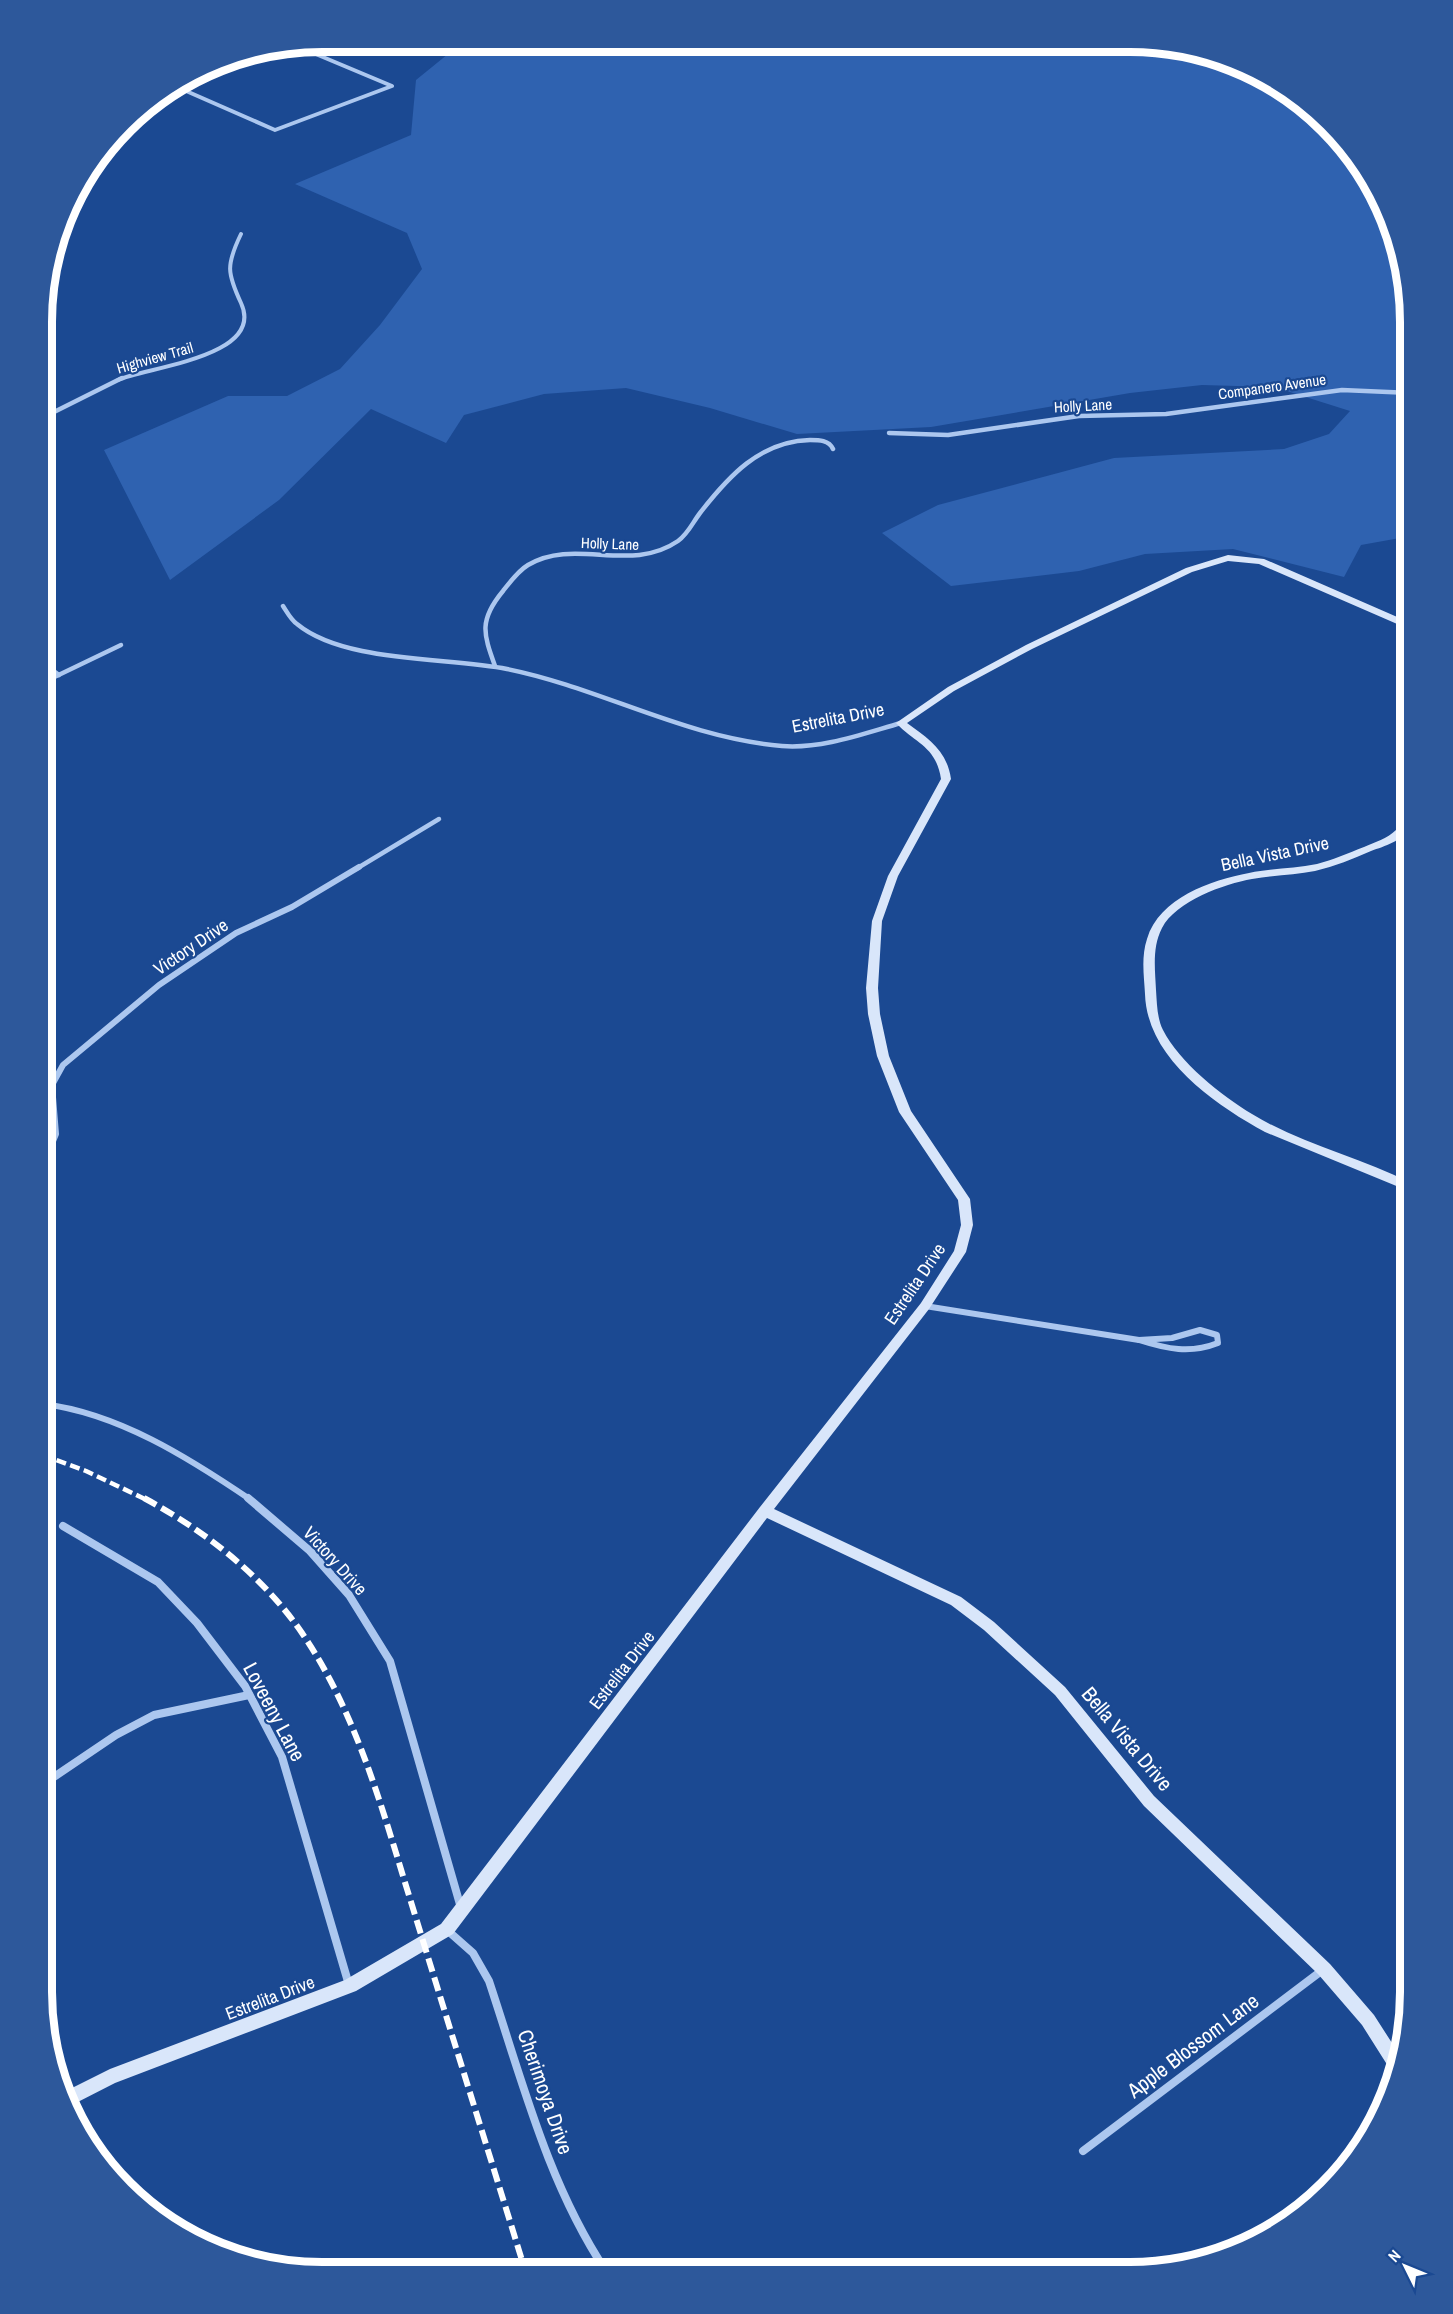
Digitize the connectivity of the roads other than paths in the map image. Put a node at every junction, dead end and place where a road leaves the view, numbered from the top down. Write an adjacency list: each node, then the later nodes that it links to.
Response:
1 (312, 53): 2 (street)
2 (185, 90)
3 (242, 234): 5 (street, Highview Trail)
4 (1400, 393): 6 (street, Companero Avenue)
5 (52, 413)
6 (1136, 415): 7 (street, Holly Lane)
7 (889, 433)
8 (833, 449): 12 (street, Holly Lane)
9 (283, 606): 12 (street, Estrelita Drive)
10 (1400, 622): 16 (street)
11 (121, 645): 14 (street)
12 (495, 666): 16 (street, Estrelita Drive)
13 (52, 670): 14 (street)
14 (59, 675): 15 (street)
15 (52, 678)
16 (901, 723): 23 (street, Estrelita Drive)
17 (439, 819): 20 (street, Victory Drive)
18 (1400, 831): 22 (street, Bella Vista Drive)
19 (52, 1084): 21 (street, Victory Drive)
20 (52, 1084)
21 (52, 1144)
22 (1400, 1183)
23 (925, 1306): 24 (street); 26 (street, Estrelita Drive)
24 (1139, 1340): 24 (street)
25 (52, 1405): 30 (street, Victory Drive)
26 (765, 1511): 30 (street, Estrelita Drive); 32 (street, Bella Vista Drive)
27 (63, 1526): 28 (street, Loveeny Lane)
28 (249, 1695): 29 (street); 33 (street, Loveeny Lane)
29 (52, 1778)
30 (461, 1908): 31 (street, Estrelita Drive)
31 (447, 1929): 33 (street, Estrelita Drive); 37 (street, Cherimoya Drive)
32 (1324, 1969): 34 (street, Bella Vista Drive); 36 (street, Apple Blossom Lane)
33 (350, 1986): 35 (street, Estrelita Drive)
34 (1392, 2057)
35 (74, 2096)
36 (1083, 2151)
37 (600, 2262)

